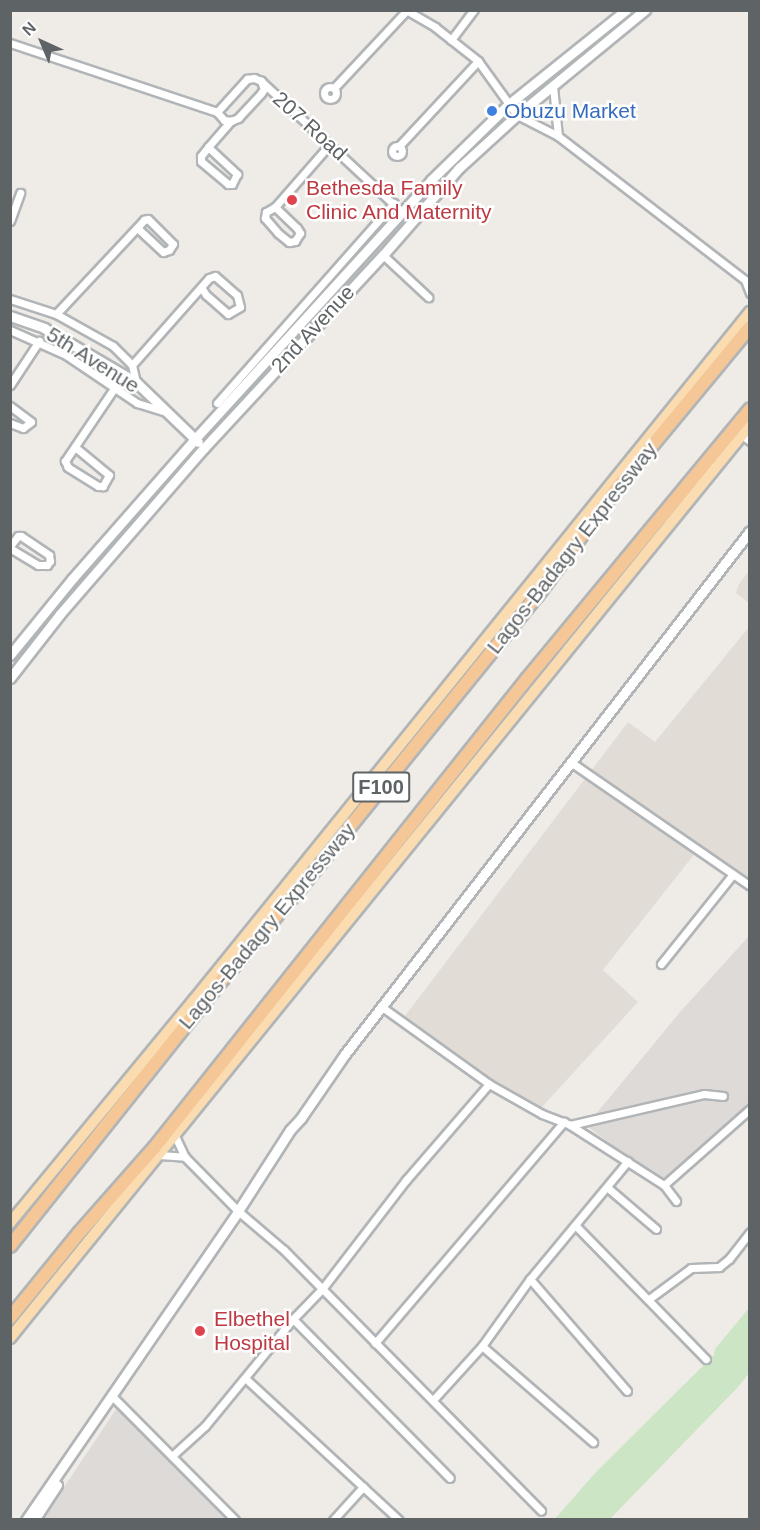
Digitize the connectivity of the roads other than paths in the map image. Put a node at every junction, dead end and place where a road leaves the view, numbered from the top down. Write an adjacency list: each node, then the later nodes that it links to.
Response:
1 (474, 10): 5 (street)
2 (626, 10): 11 (street, 2nd Avenue)
3 (645, 10): 9 (street, 2nd Avenue)
4 (406, 11): 5 (street); 10 (street)
5 (451, 40): 7 (street)
6 (11, 44): 12 (street)
7 (478, 61): 11 (street); 17 (street)
8 (261, 81): 12 (street, 207 Road); 14 (street); 16 (street, 207 Road)
9 (553, 86): 13 (street, 2nd Avenue); 15 (street)
10 (334, 88)
11 (509, 104): 13 (street); 22 (street, 2nd Avenue)
12 (217, 112): 14 (street)
13 (517, 115): 15 (street); 25 (street, 2nd Avenue)
14 (231, 122): 18 (street)
15 (558, 136): 26 (street)
16 (330, 144): 20 (street, 207 Road); 21 (street)
17 (399, 146)
18 (208, 147): 18 (street)
19 (20, 193): 23 (street)
20 (394, 203): 22 (street, 207 Road); 41 (street)
21 (275, 207): 21 (street)
22 (402, 212): 48 (street, 2nd Avenue)
23 (10, 221)
24 (137, 228): 24 (street); 32 (street)
25 (383, 255): 29 (street); 50 (street, 2nd Avenue)
26 (747, 281): 28 (street)
27 (201, 287): 27 (street); 37 (street)
28 (750, 293)
29 (428, 297)
30 (10, 299): 32 (street)
31 (750, 312): 72 (main road, Lagos-Badagry Expressway)
32 (56, 314): 37 (street)
33 (10, 316): 38 (street, 5th Avenue)
34 (750, 327): 76 (highway, Lagos-Badagry Expressway / F100)
35 (10, 330): 36 (street)
36 (39, 341): 39 (street); 40 (street)
37 (132, 366): 38 (street)
38 (136, 382): 44 (street, 5th Avenue)
39 (10, 385)
40 (115, 387): 44 (street); 49 (street)
41 (217, 403)
42 (10, 406): 45 (street)
43 (750, 409): 80 (highway, F100)
44 (167, 412): 48 (street, 5th Avenue)
45 (10, 423)
46 (750, 425): 47 (main road)
47 (746, 438): 64 (main road)
48 (194, 440): 50 (street, 5th Avenue); 53 (street, 2nd Avenue)
49 (75, 447): 49 (street)
50 (204, 448): 54 (street, 2nd Avenue)
51 (750, 531): 55 (street)
52 (10, 547): 52 (street)
53 (10, 654)
54 (10, 678)
55 (572, 763): 56 (street); 59 (street)
56 (733, 874): 57 (street); 58 (street)
57 (750, 885)
58 (661, 964)
59 (382, 1007): 60 (street); 71 (street)
60 (489, 1084): 63 (street); 78 (street)
61 (723, 1096): 63 (street)
62 (750, 1109): 68 (street)
63 (567, 1124): 67 (street); 83 (street)
64 (175, 1136): 65 (main road); 66 (street)
65 (159, 1155): 66 (street); 82 (main road)
66 (185, 1157): 71 (street)
67 (628, 1161): 68 (street); 69 (street)
68 (664, 1185): 70 (street)
69 (608, 1188): 73 (street); 74 (street)
70 (676, 1201)
71 (240, 1212): 78 (street); 88 (street)
72 (10, 1223)
73 (576, 1226): 77 (street); 79 (street)
74 (656, 1229)
75 (750, 1232): 79 (street)
76 (10, 1246)
77 (530, 1279): 84 (street); 87 (street)
78 (322, 1289): 81 (street); 83 (street)
79 (649, 1299): 85 (street)
80 (10, 1318)
81 (293, 1319): 86 (street); 92 (street)
82 (10, 1338)
83 (375, 1343): 89 (street)
84 (482, 1346): 89 (street); 90 (street)
85 (705, 1359)
86 (245, 1378): 91 (street); 93 (street)
87 (627, 1391)
88 (113, 1397): 91 (street); 95 (street); 96 (street)
89 (433, 1400): 94 (street)
90 (593, 1442)
91 (173, 1455): 97 (street)
92 (450, 1478)
93 (363, 1487): 98 (street); 99 (street)
94 (541, 1511)
95 (26, 1520)
96 (34, 1520)
97 (235, 1520)
98 (333, 1520)
99 (399, 1520)

